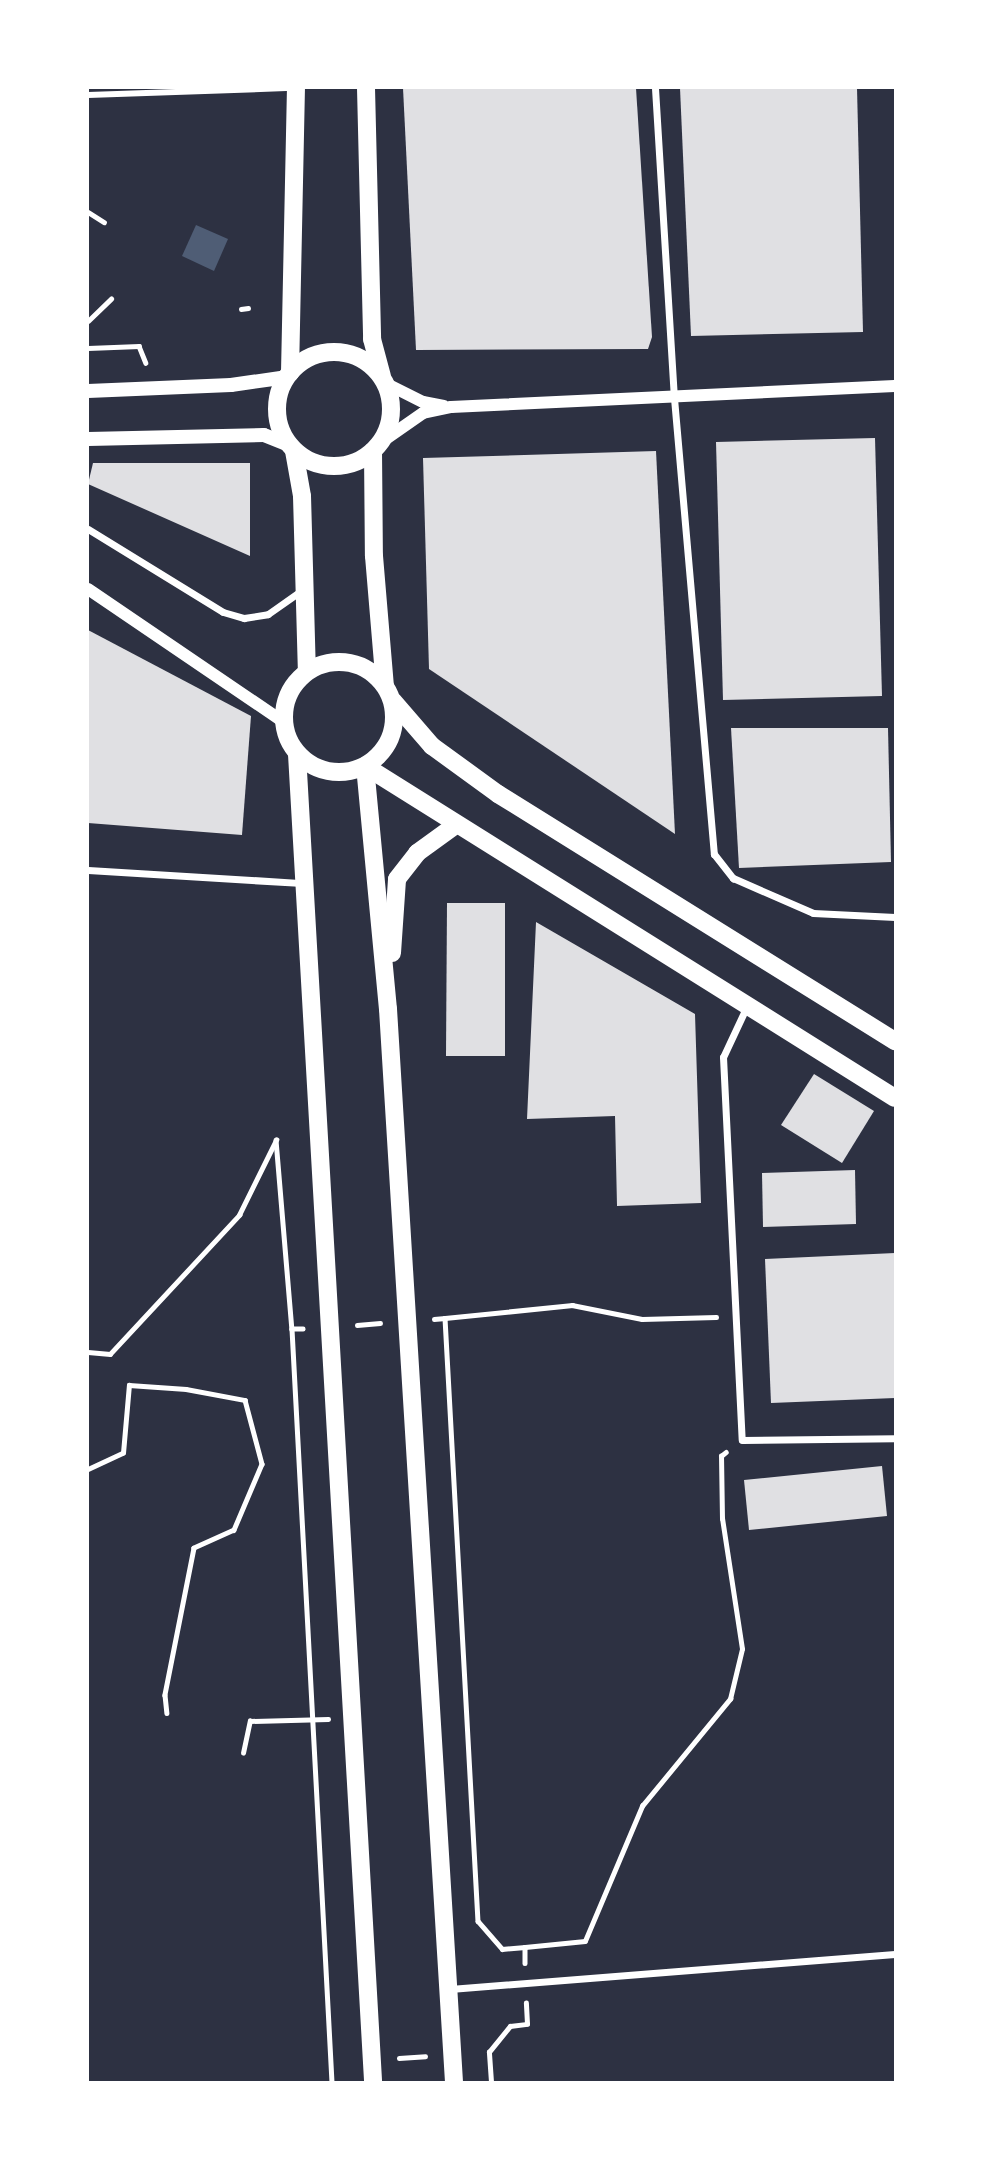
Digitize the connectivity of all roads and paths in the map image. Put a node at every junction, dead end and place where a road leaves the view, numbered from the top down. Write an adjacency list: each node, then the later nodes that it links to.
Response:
1 (295, 88): 4 (street); 12 (main road)
2 (366, 88): 13 (main road)
3 (655, 88): 17 (street)
4 (88, 95)
5 (88, 212): 6 (path)
6 (104, 222)
7 (111, 299): 10 (path)
8 (248, 308): 9 (path)
9 (241, 309)
10 (88, 321)
11 (88, 348): 15 (path)
12 (288, 375): 13 (main road); 15 (main road); 21 (main road)
13 (384, 381): 18 (street); 20 (main road)
14 (895, 386): 17 (street)
15 (146, 388): 16 (main road)
16 (88, 391)
17 (674, 398): 18 (street); 33 (street)
18 (451, 407): 20 (street)
19 (88, 439): 21 (main road)
20 (377, 447): 21 (main road); 26 (main road)
21 (292, 448): 23 (main road)
22 (88, 529): 23 (street)
23 (306, 587): 25 (main road)
24 (88, 589): 27 (street)
25 (307, 671): 26 (main road); 27 (main road)
26 (389, 694): 29 (main road); 36 (main road)
27 (284, 722): 28 (main road)
28 (297, 754): 29 (main road); 32 (main road)
29 (365, 766): 30 (main road); 35 (main road)
30 (457, 824): 34 (main road); 35 (main road)
31 (88, 870): 32 (street)
32 (305, 883): 46 (main road)
33 (895, 917)
34 (747, 1007): 37 (main road); 38 (street)
35 (388, 1009): 51 (main road)
36 (894, 1038)
37 (895, 1098)
38 (736, 1316): 39 (path); 43 (street)
39 (445, 1318)
40 (292, 1329): 41 (path)
41 (88, 1352)
42 (895, 1438): 43 (street)
43 (742, 1440): 49 (path)
44 (88, 1469): 45 (path)
45 (167, 1713)
46 (352, 1718): 47 (path); 53 (main road)
47 (312, 1720): 48 (path); 54 (path)
48 (243, 1753)
49 (525, 1947)
50 (895, 1954): 51 (street)
51 (449, 1990): 52 (main road)
52 (452, 2054): 53 (path); 57 (main road); 58 (path)
53 (372, 2060): 54 (path); 56 (main road)
54 (331, 2062): 55 (path)
55 (332, 2082)
56 (373, 2082)
57 (454, 2082)
58 (491, 2082)

